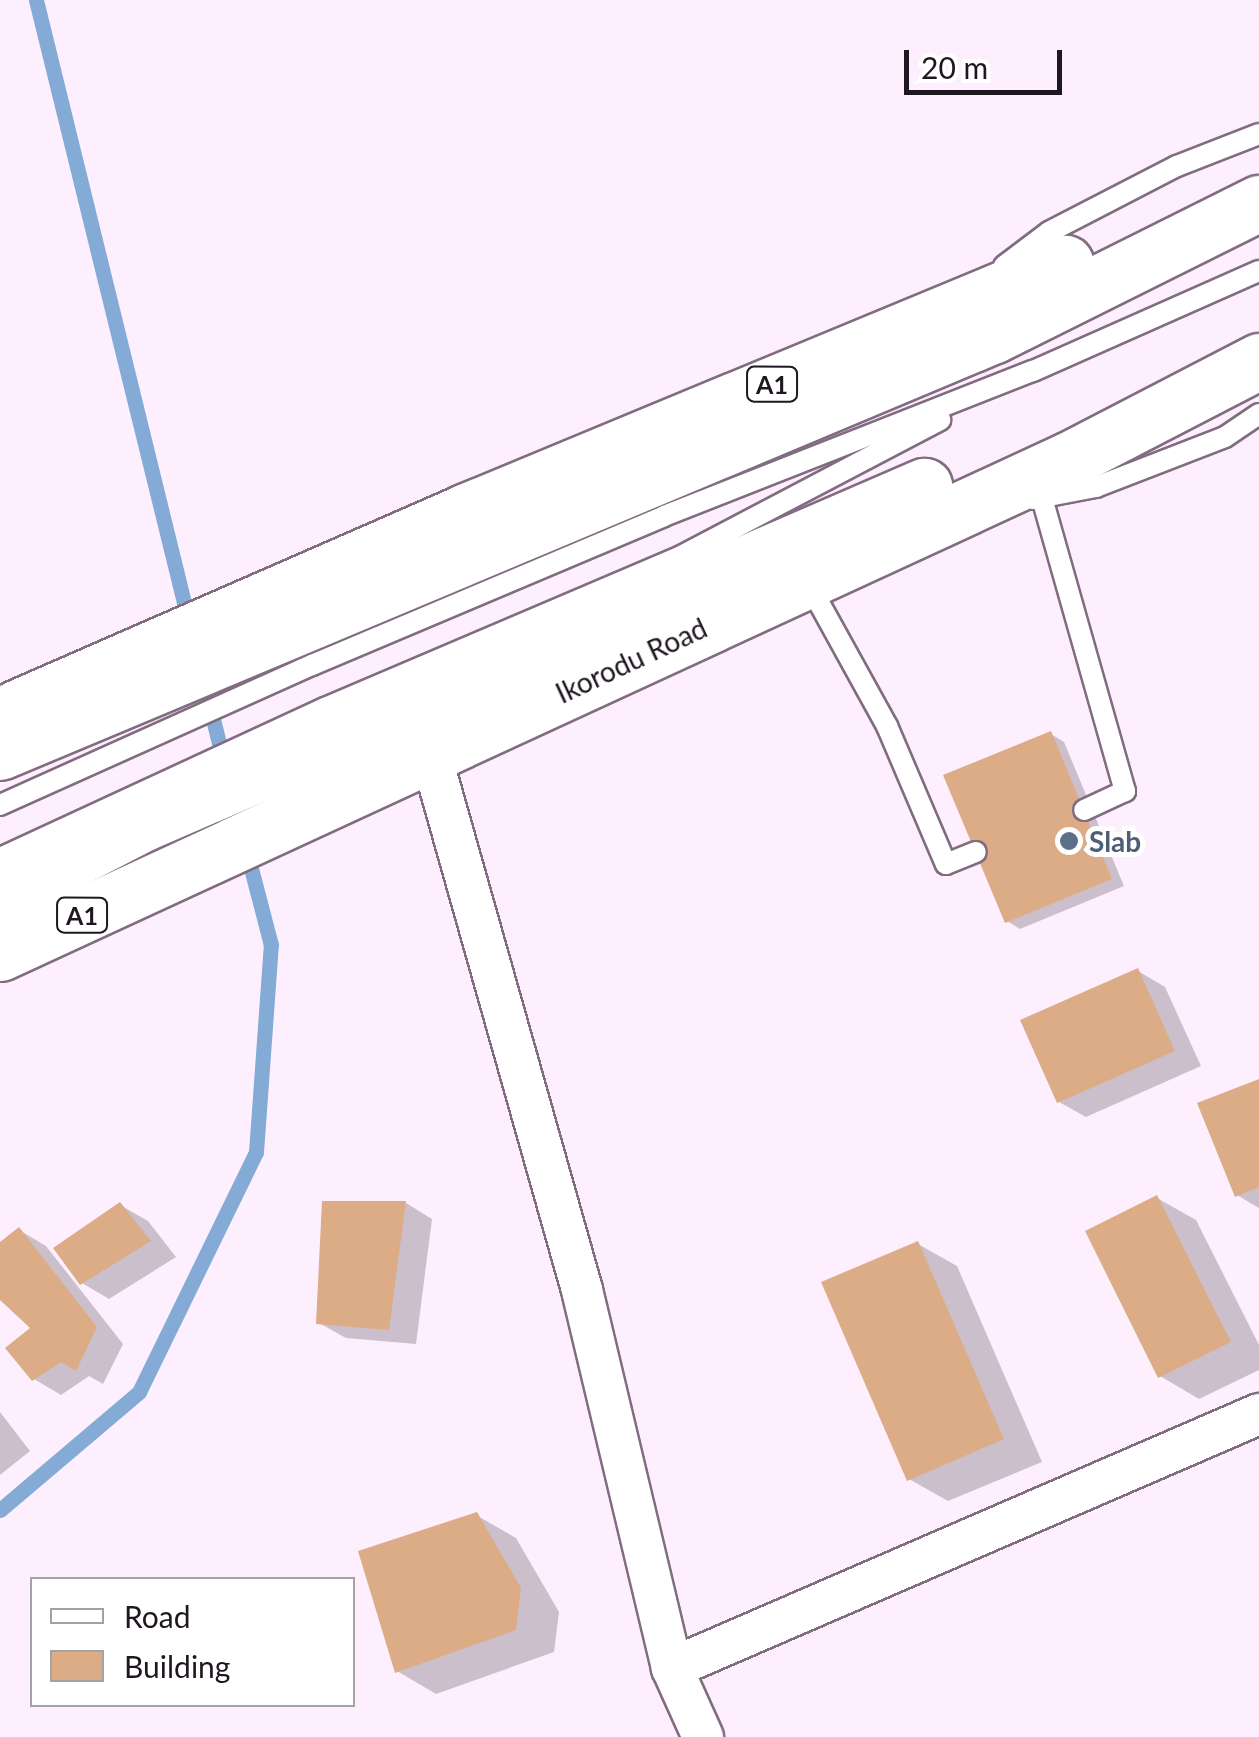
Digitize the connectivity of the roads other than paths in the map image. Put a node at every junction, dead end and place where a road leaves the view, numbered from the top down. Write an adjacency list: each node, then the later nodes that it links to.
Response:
1 (1259, 134): 5 (lane)
2 (1259, 187): 5 (highway, A1)
3 (1259, 203): 13 (highway, A1)
4 (1259, 271): 8 (lane)
5 (940, 314): 13 (highway, A1)
6 (1259, 343): 16 (highway, Ikorodu Road / A1)
7 (1259, 361): 11 (highway, Ikorodu Road / A1)
8 (1034, 371): 13 (lane); 16 (lane)
9 (1259, 414): 10 (lane)
10 (1042, 498): 11 (lane); 20 (lane)
11 (948, 515): 12 (highway, Ikorodu Road / A1)
12 (806, 580): 18 (highway, Ikorodu Road / A1); 22 (lane)
13 (300, 627): 15 (highway, A1)
14 (0, 715): 15 (highway, A1)
15 (103, 715): 17 (highway, A1); 19 (lane)
16 (336, 745): 18 (highway, Ikorodu Road / A1); 21 (highway, Ikorodu Road / A1); 25 (highway, Ikorodu Road / A1)
17 (0, 752)
18 (430, 752): 27 (street)
19 (0, 805)
20 (1084, 810)
21 (139, 811): 23 (lane); 24 (highway, Ikorodu Road / A1)
22 (976, 852)
23 (0, 858)
24 (0, 897)
25 (0, 953)
26 (1259, 1414): 27 (street)
27 (672, 1668): 28 (street)
28 (703, 1737)

